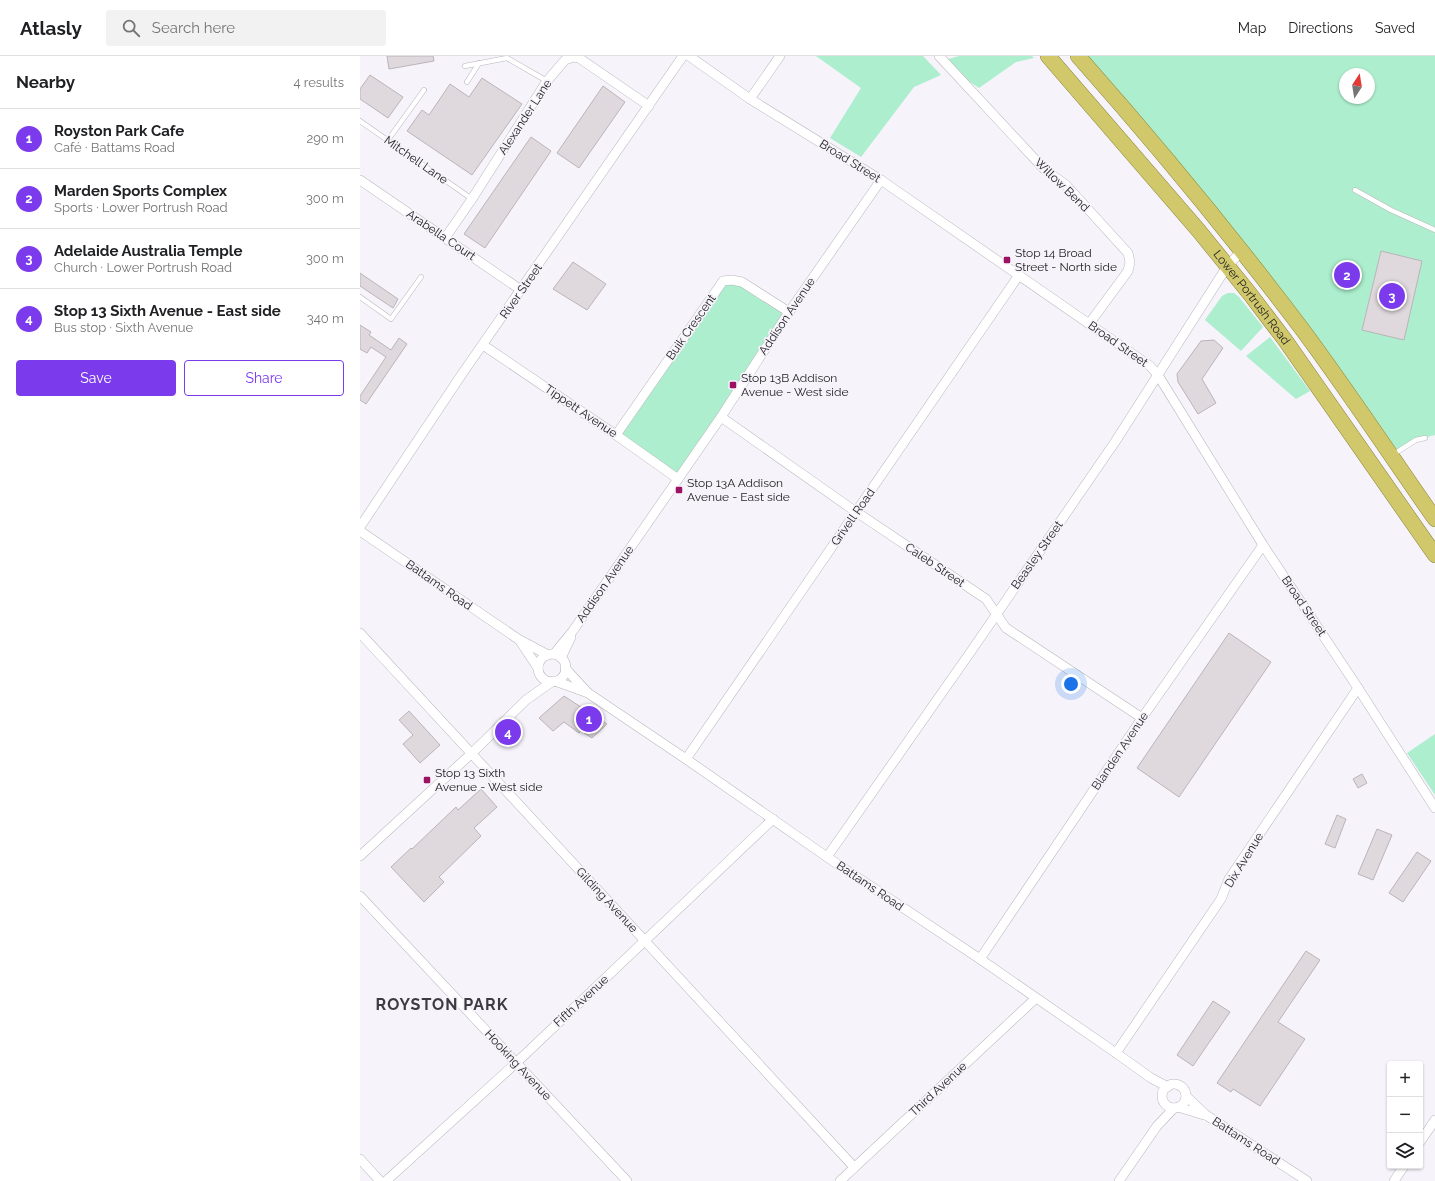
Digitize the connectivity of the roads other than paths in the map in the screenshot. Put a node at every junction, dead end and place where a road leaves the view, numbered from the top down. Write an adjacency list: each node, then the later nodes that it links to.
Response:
1 (683, 56): 13 (street, River Street)
2 (689, 56): 12 (street, Broad Street)
3 (780, 56): 12 (street)
4 (939, 56): 31 (street, Willow Bend)
5 (1048, 56): 23 (highway, Lower Portrush Road)
6 (1078, 56): 22 (highway, Lower Portrush Road)
7 (479, 63): 8 (lane); 9 (lane); 10 (lane)
8 (465, 66)
9 (547, 81): 13 (street, Alexander Lane); 19 (street, Alexander Lane)
10 (467, 82)
11 (424, 90): 15 (lane)
12 (750, 99): 17 (street, Broad Street)
13 (649, 106): 26 (street, River Street)
14 (360, 121): 15 (lane, Mitchell Lane)
15 (388, 140): 19 (lane, Mitchell Lane)
16 (360, 180): 21 (street, Arabella Court)
17 (881, 180): 24 (street, Broad Street); 30 (street, Addison Avenue)
18 (1355, 190): 20 (lane)
19 (472, 199): 21 (street, Alexander Lane)
20 (1435, 230)
21 (445, 238): 26 (street, Arabella Court)
22 (1242, 251): 23 (street, Beasley Street); 29 (highway, Lower Portrush Road)
23 (1228, 265): 27 (highway, Lower Portrush Road); 34 (street, Beasley Street)
24 (1019, 275): 31 (street, Broad Street); 40 (street, Grivell Road)
25 (421, 277): 28 (lane)
26 (521, 290): 33 (street, River Street)
27 (1250, 294): 29 (highway); 32 (highway, Lower Portrush Road)
28 (360, 297)
29 (1278, 298): 32 (highway); 38 (highway, Lower Portrush Road)
30 (789, 312): 35 (street, Addison Avenue); 36 (street, Buik Crescent)
31 (1089, 324): 34 (street, Broad Street)
32 (1277, 329): 41 (highway, Lower Portrush Road)
33 (483, 344): 36 (street, Tippett Avenue); 44 (street, River Street)
34 (1158, 375): 46 (street, Broad Street); 48 (street, Beasley Street)
35 (721, 417): 39 (street, Addison Avenue); 40 (street, Caleb Street)
36 (616, 435): 39 (street, Tippett Avenue)
37 (1425, 438): 38 (lane)
38 (1391, 456): 42 (highway, Lower Portrush Road)
39 (678, 479): 51 (street, Addison Avenue)
40 (857, 512): 48 (street, Caleb Street); 60 (street, Grivell Road)
41 (1406, 512): 43 (highway); 47 (highway, Lower Portrush Road)
42 (1435, 519)
43 (1435, 524)
44 (360, 527)
45 (360, 530): 50 (street, Battams Road)
46 (1263, 545): 55 (street, Broad Street); 58 (street, Blanden Avenue)
47 (1435, 555)
48 (996, 614): 58 (street, Caleb Street); 64 (street, Beasley Street)
49 (360, 632): 59 (street, Gilding Avenue)
50 (518, 639): 51 (street, Battams Road); 53 (street, Battams Road)
51 (554, 656): 52 (street); 53 (street)
52 (565, 668): 54 (street); 56 (street, Battams Road)
53 (539, 671): 54 (street); 57 (street)
54 (554, 681): 56 (street, Battams Road); 57 (street)
55 (1358, 688): 61 (street, Broad Street); 69 (street, Dix Avenue)
56 (588, 693): 60 (street, Battams Road)
57 (526, 700): 59 (street)
58 (1142, 718): 67 (street, Blanden Avenue)
59 (472, 753): 63 (street); 66 (street, Gilding Avenue)
60 (686, 759): 62 (street, Battams Road)
61 (1435, 808)
62 (773, 819): 64 (street, Battams Road); 66 (street, Fifth Avenue)
63 (360, 856)
64 (827, 857): 67 (street, Battams Road)
65 (360, 896): 70 (street, Hooking Avenue)
66 (644, 941): 70 (street, Fifth Avenue); 79 (street, Gilding Avenue)
67 (980, 959): 68 (street, Battams Road)
68 (1036, 998): 69 (street, Battams Road); 79 (street, Third Avenue)
69 (1116, 1053): 71 (street, Battams Road)
70 (516, 1063): 82 (street, Fifth Avenue); 83 (street, Hooking Avenue)
71 (1165, 1094): 72 (street); 73 (street); 76 (street)
72 (1186, 1096): 73 (street); 74 (street, Battams Road)
73 (1176, 1108): 74 (street, Battams Road); 76 (street)
74 (1206, 1115): 86 (street, Battams Road)
75 (1435, 1120): 77 (street)
76 (1156, 1126): 85 (street)
77 (1423, 1138)
78 (360, 1159): 81 (street)
79 (854, 1167): 84 (street, Third Avenue)
80 (1402, 1169): 87 (street)
81 (380, 1181)
82 (386, 1181)
83 (627, 1181)
84 (840, 1181)
85 (1119, 1181)
86 (1307, 1181)
87 (1394, 1181)

